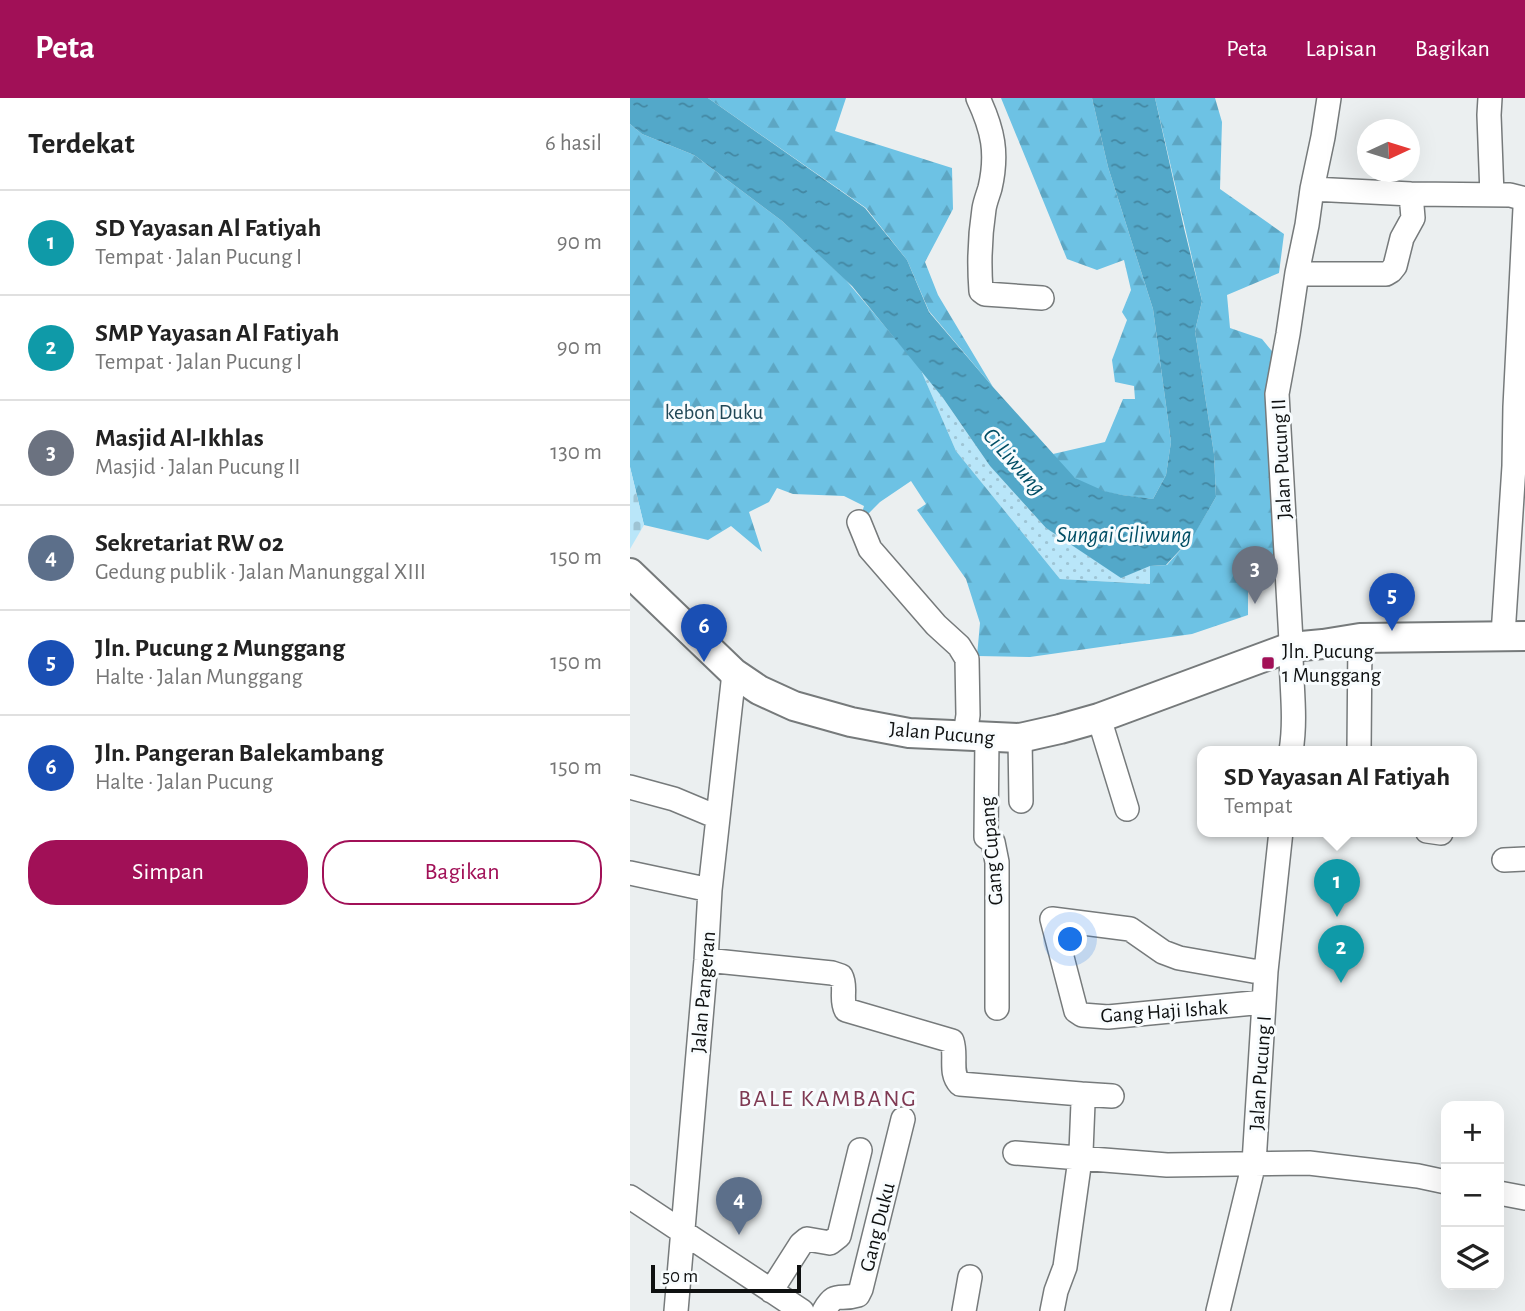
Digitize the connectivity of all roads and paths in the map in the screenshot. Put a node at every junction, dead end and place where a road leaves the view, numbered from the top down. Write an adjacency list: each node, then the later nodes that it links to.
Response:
1 (978, 98): 10 (street)
2 (1329, 98): 4 (street, Jalan Pucung II)
3 (1490, 98): 6 (street)
4 (1312, 189): 5 (street); 17 (street, Jalan Pucung II)
5 (1411, 194): 6 (street); 9 (street)
6 (1492, 195): 7 (street)
7 (1525, 199)
8 (1525, 208): 11 (street)
9 (1310, 274)
10 (1042, 298)
11 (1521, 369): 12 (street)
12 (1520, 466): 15 (street)
13 (859, 522): 20 (street, Gang Cupang)
14 (630, 573): 18 (street, Jalan Pucung)
15 (1514, 636): 16 (street, Jalan Pucung)
16 (1360, 638): 17 (street, Jalan Pucung); 23 (street)
17 (1291, 647): 19 (street, Jalan Pucung); 22 (street)
18 (734, 673): 20 (street, Jalan Pucung); 27 (street, Jalan Pangeran)
19 (1100, 718): 21 (street, Jalan Pucung); 26 (street)
20 (976, 736): 21 (street, Jalan Pucung); 34 (street, Gang Cupang)
21 (1020, 738): 25 (street)
22 (1292, 746)
23 (1359, 746)
24 (630, 787): 27 (street)
25 (1021, 801)
26 (1127, 809)
27 (717, 817): 30 (street, Jalan Pangeran)
28 (1280, 837): 32 (street, Jalan Pucung I)
29 (630, 873): 30 (street)
30 (710, 890): 31 (street, Jalan Pangeran)
31 (706, 960): 35 (street); 46 (street, Jalan Pangeran)
32 (1266, 971): 33 (street, Jalan Pucung I); 33 (street, Gang Haji Ishak)
33 (1264, 1002): 41 (street, Jalan Pucung I)
34 (998, 1008)
35 (1081, 1094): 36 (street); 40 (street)
36 (1112, 1096)
37 (903, 1119): 51 (street, Gang Duku)
38 (860, 1150): 48 (street)
39 (1015, 1153): 40 (street)
40 (1081, 1158): 41 (street); 53 (street)
41 (1254, 1163): 42 (street); 54 (street, Jalan Pucung I)
42 (1441, 1181)
43 (1504, 1194): 45 (street)
44 (630, 1196): 46 (street)
45 (1525, 1198)
46 (682, 1232): 48 (street); 49 (street, Jalan Pangeran)
47 (970, 1277): 52 (street)
48 (771, 1291): 50 (street)
49 (677, 1311)
50 (802, 1311)
51 (824, 1311)
52 (964, 1311)
53 (1052, 1311)
54 (1218, 1311)

